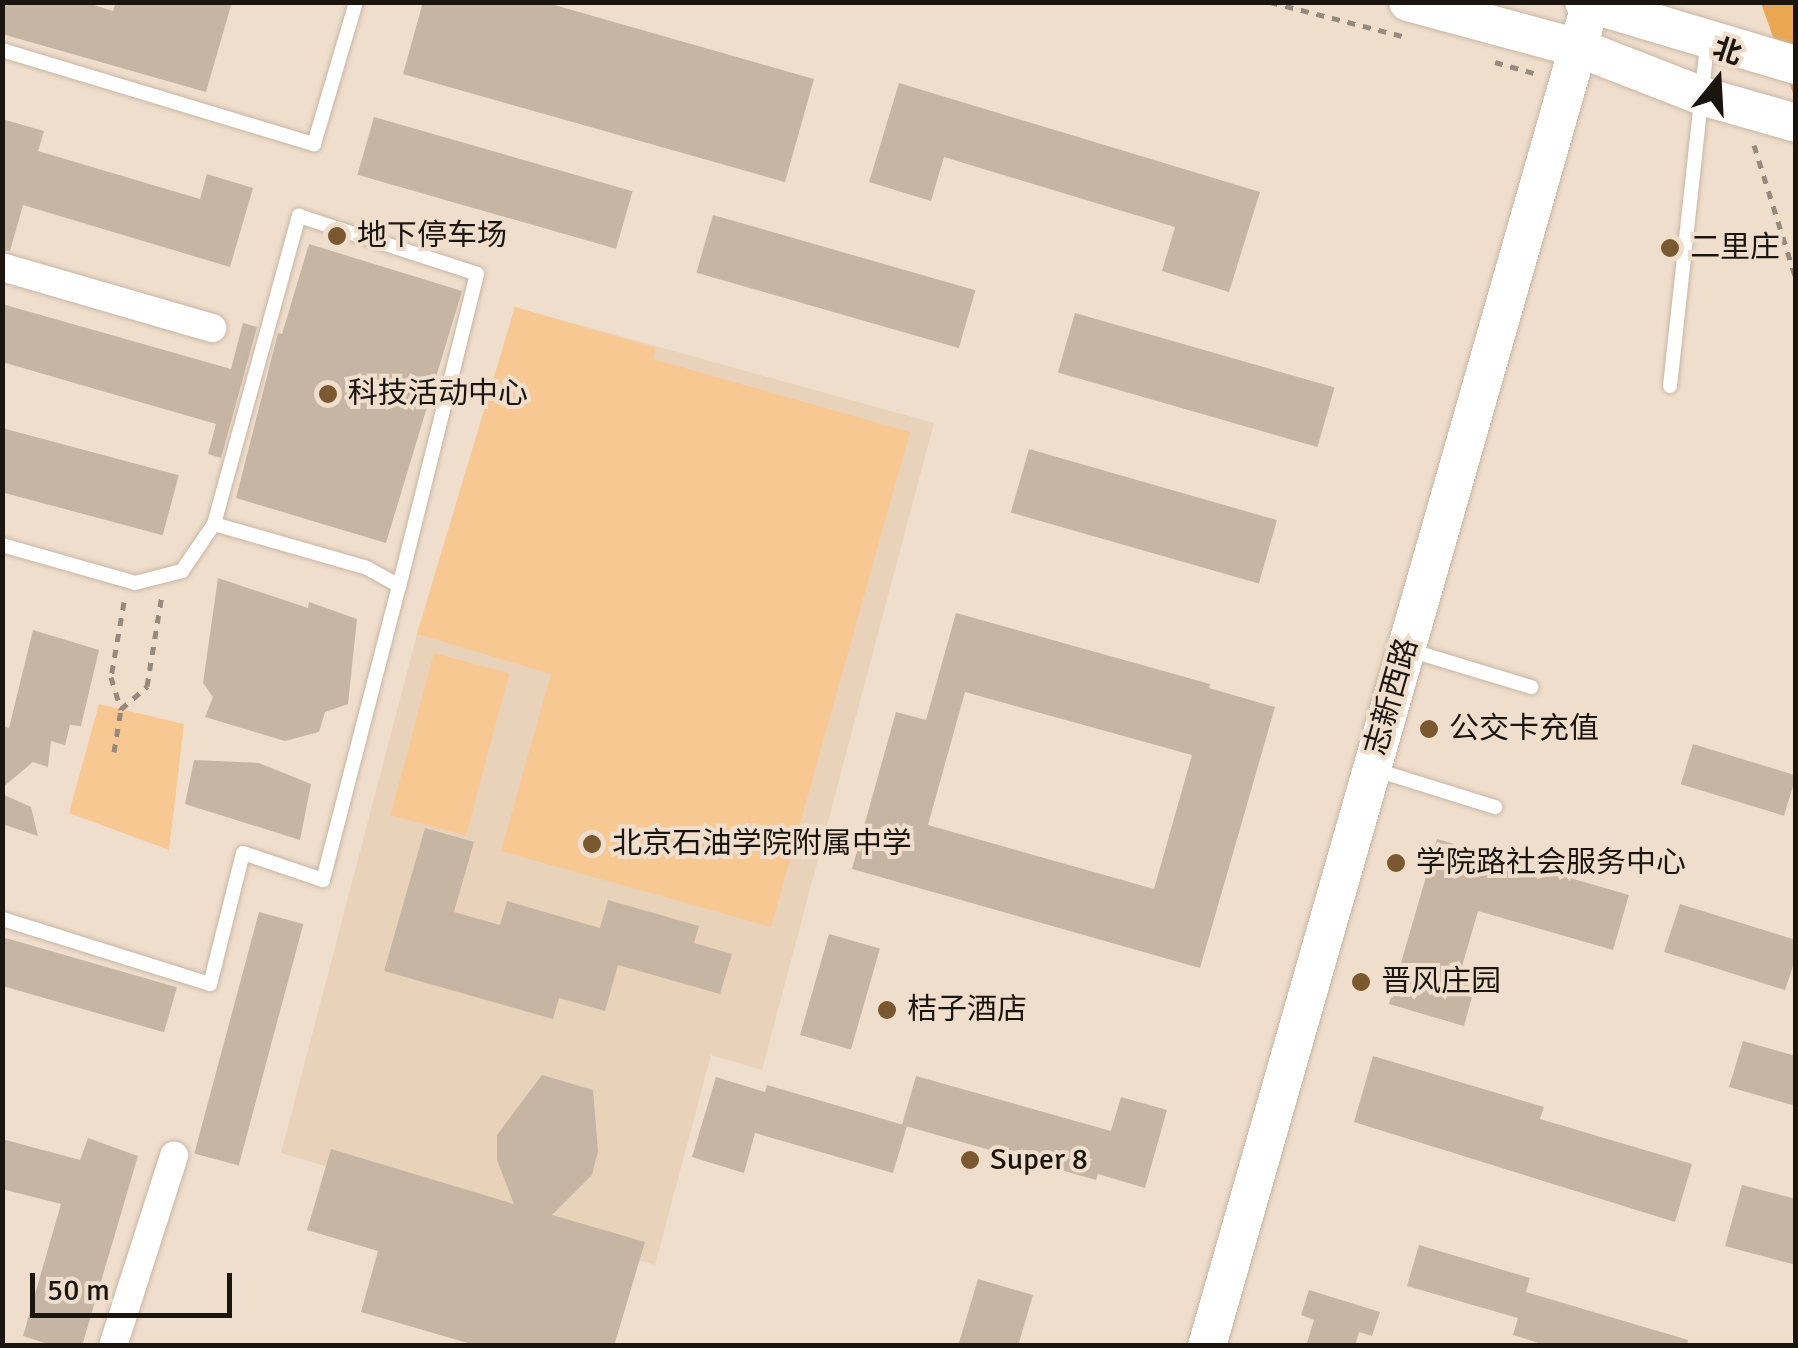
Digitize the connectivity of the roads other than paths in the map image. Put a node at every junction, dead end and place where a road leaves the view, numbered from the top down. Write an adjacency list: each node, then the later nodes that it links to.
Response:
1 (356, 2): 5 (lane)
2 (1408, 2): 7 (street)
3 (1588, 3): 4 (street); 7 (street, 志新西路)
4 (1708, 39): 6 (street); 8 (lane)
5 (2, 50)
6 (1796, 65)
7 (1574, 66): 8 (street); 16 (street, 志新西路)
8 (1706, 97): 9 (street); 12 (lane)
9 (1773, 129)
10 (2, 267): 11 (street)
11 (212, 328)
12 (1670, 386)
13 (214, 524): 14 (lane); 15 (lane); 15 (lane)
14 (2, 546)
15 (399, 586): 20 (lane)
16 (1405, 649): 17 (lane); 18 (street, 志新西路)
17 (1531, 687)
18 (1372, 768): 19 (lane); 23 (street, 志新西路)
19 (1495, 806)
20 (2, 919)
21 (174, 1156): 22 (street)
22 (114, 1346)
23 (1207, 1346)

